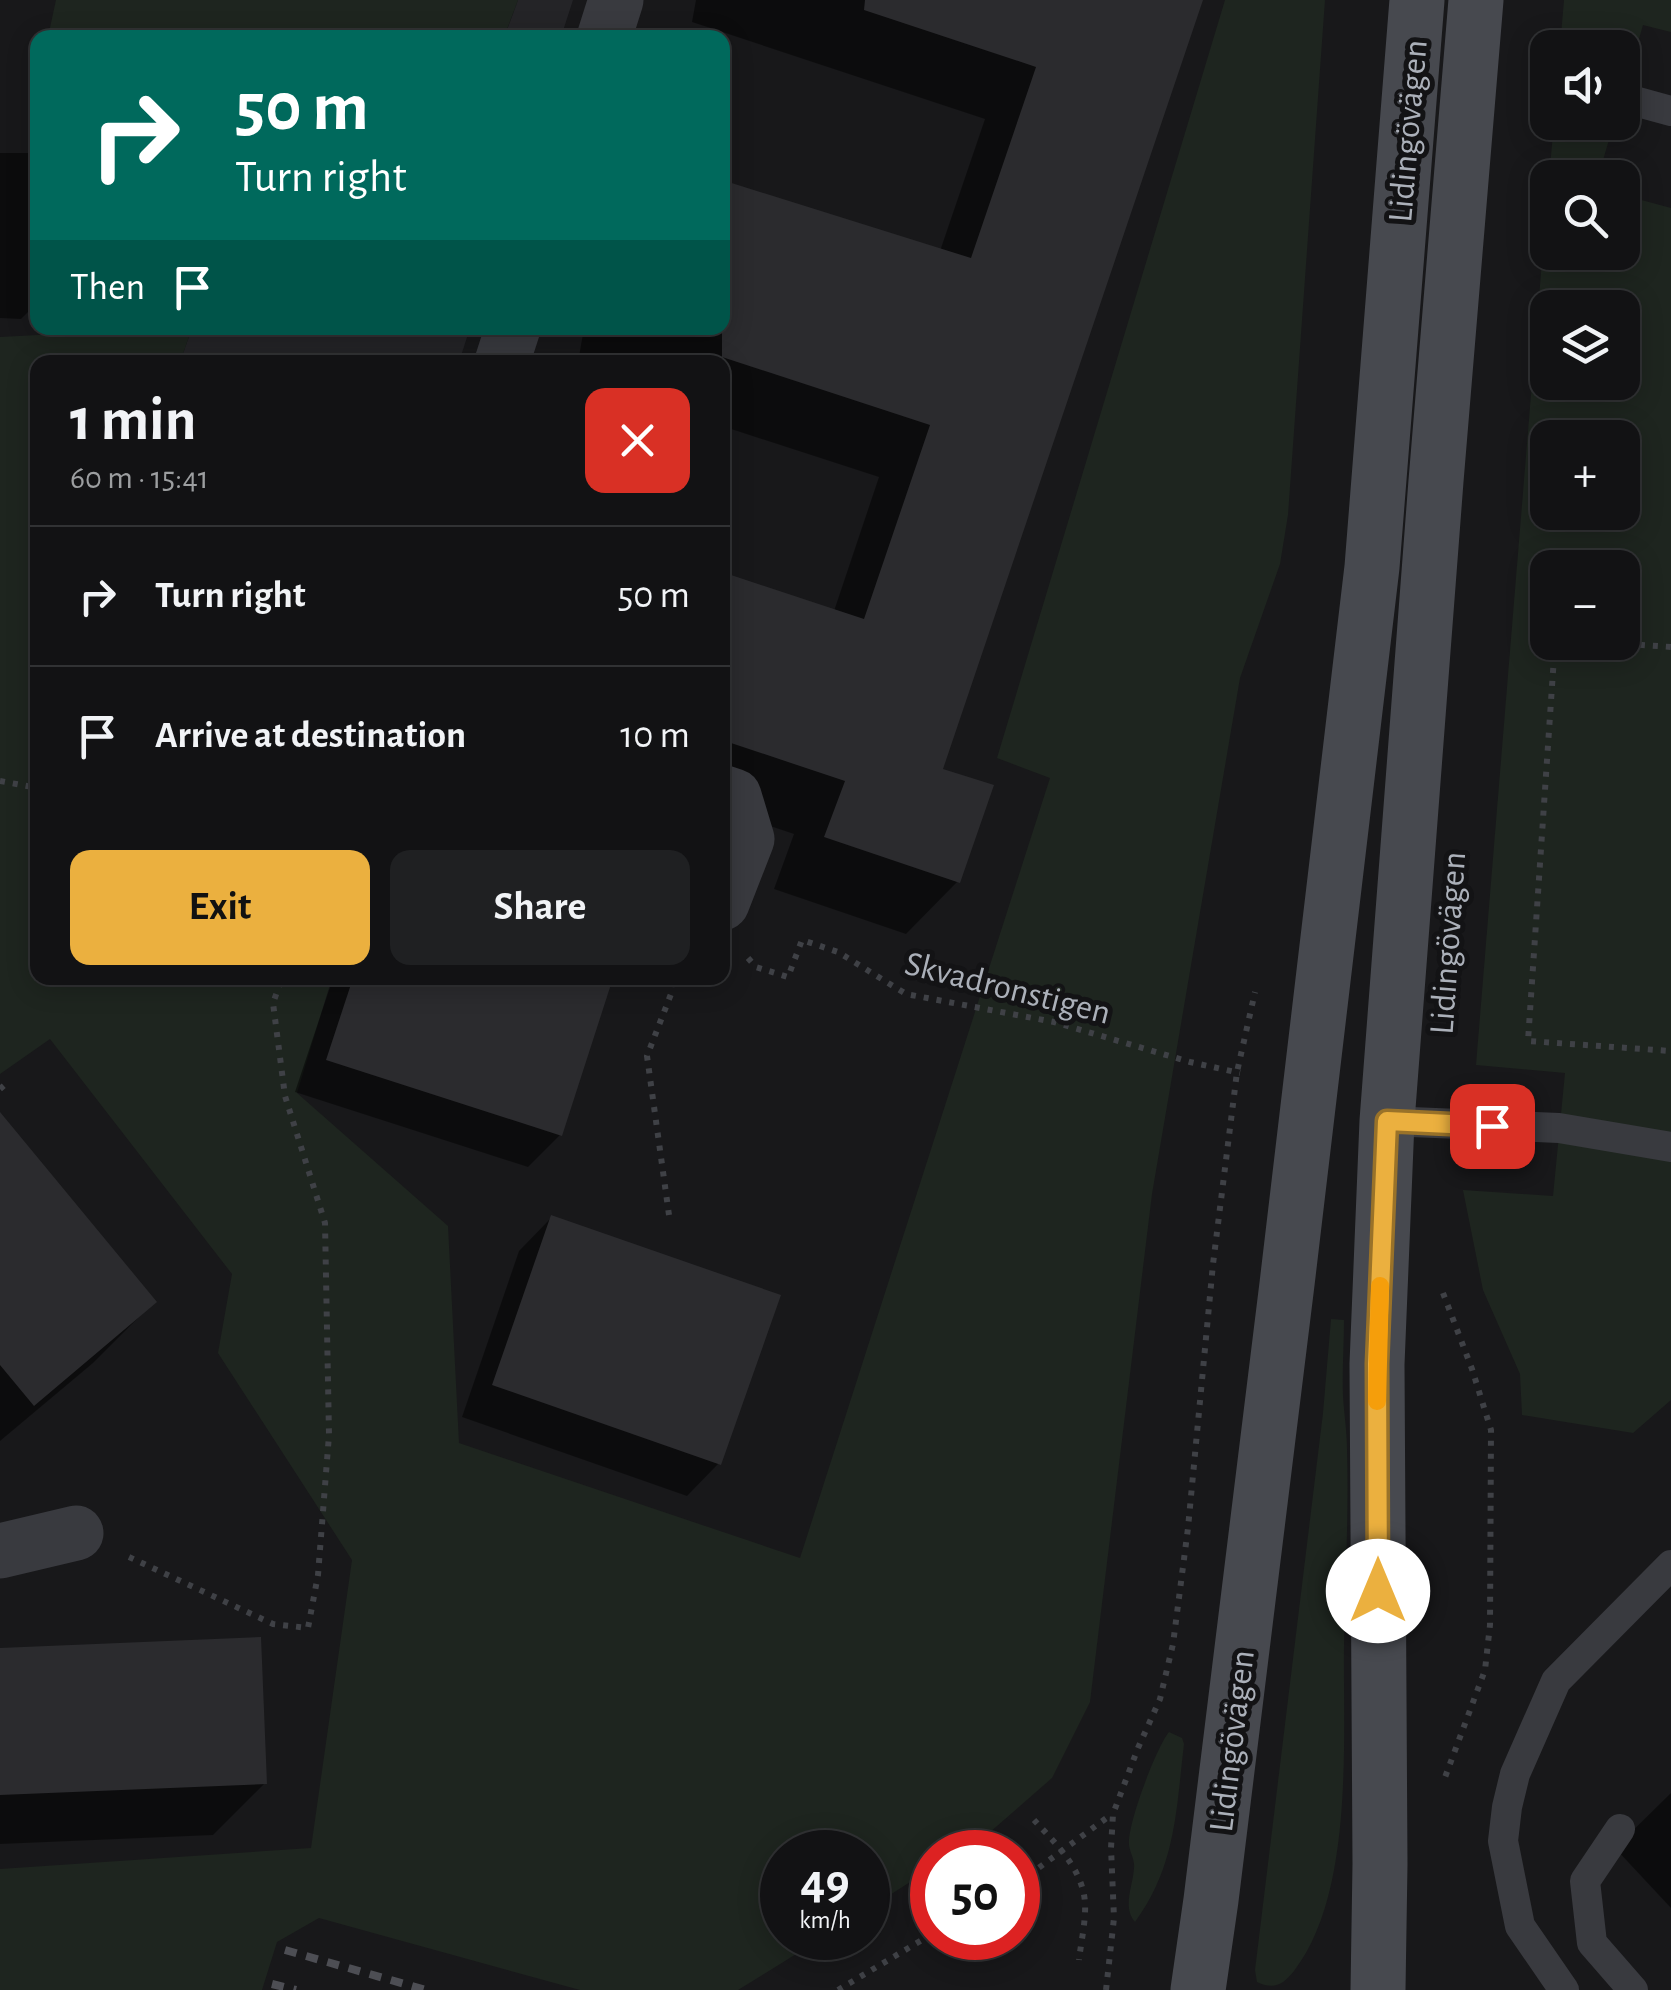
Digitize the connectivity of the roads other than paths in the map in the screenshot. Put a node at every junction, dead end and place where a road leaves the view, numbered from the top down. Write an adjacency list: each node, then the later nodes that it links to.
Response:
1 (616, 0): 4 (street)
2 (1417, 0): 15 (main road, Lidingövägen)
3 (1476, 0): 9 (main road, Lidingövägen)
4 (607, 30)
5 (1640, 103): 6 (lane)
6 (1671, 112)
7 (730, 795): 8 (street)
8 (730, 883)
9 (1387, 1121): 10 (lane); 16 (main road, Lidingövägen)
10 (1671, 1146)
11 (76, 1533): 12 (street)
12 (0, 1552)
13 (1671, 1565): 17 (lane)
14 (1620, 1829): 18 (lane)
15 (1198, 1990)
16 (1378, 1990)
17 (1564, 1990)
18 (1633, 1990)

